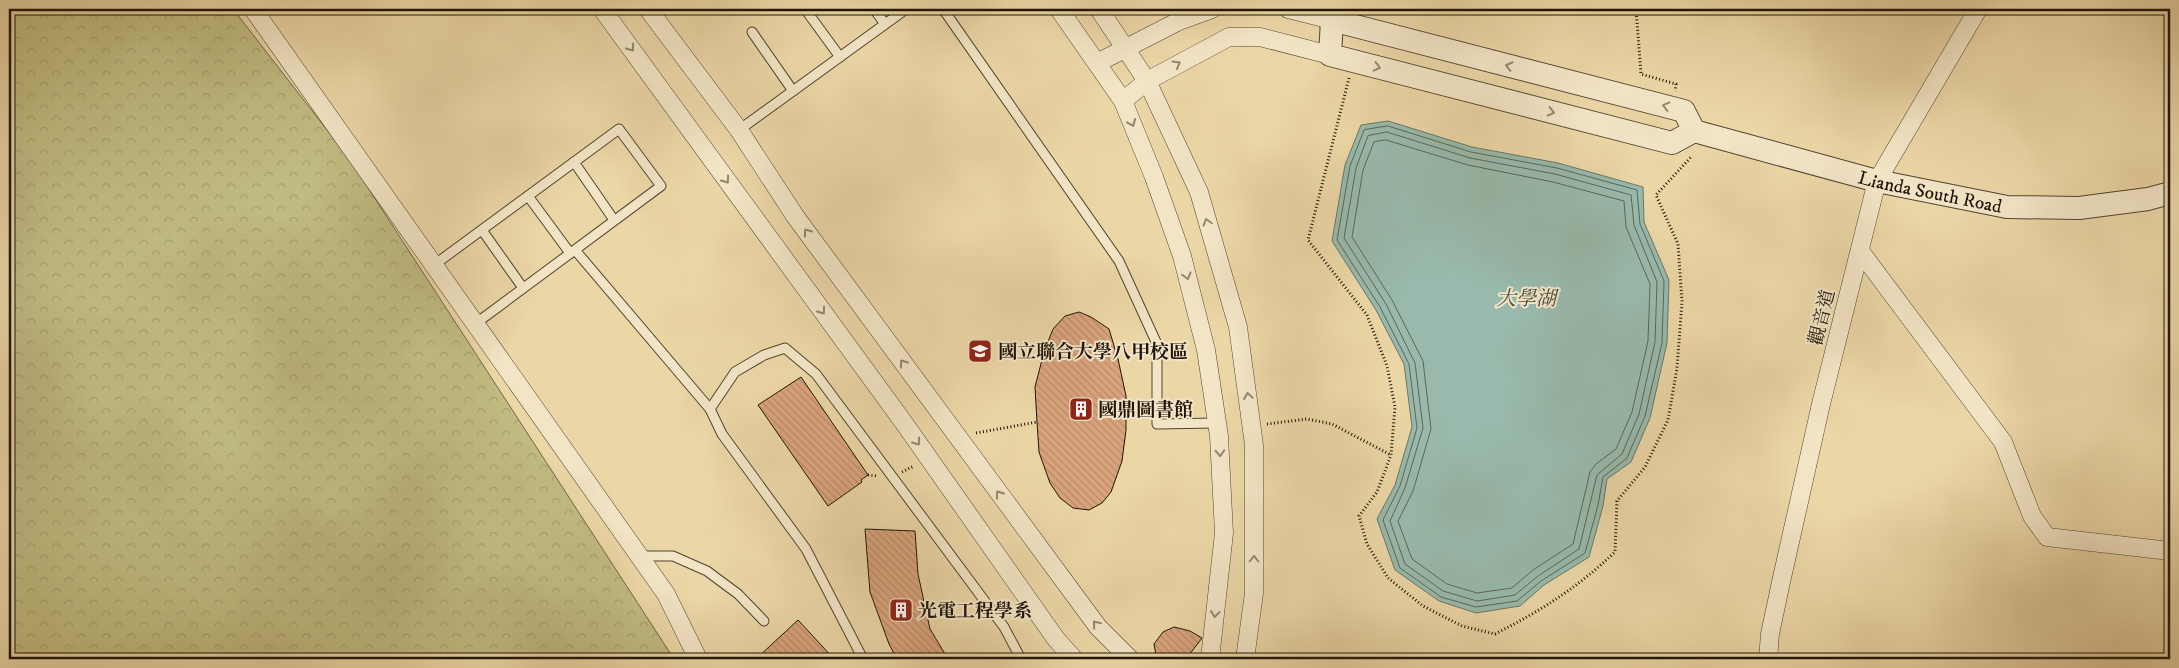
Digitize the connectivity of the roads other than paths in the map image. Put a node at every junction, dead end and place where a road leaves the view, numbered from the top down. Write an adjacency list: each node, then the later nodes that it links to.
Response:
1 (253, 9): 33 (street)
2 (602, 9): 44 (street, one-way to 44)
3 (648, 9): 23 (street)
4 (805, 9): 18 (lane)
5 (874, 9): 14 (lane)
6 (906, 9): 14 (lane)
7 (943, 9): 37 (lane)
8 (1059, 9): 19 (street)
9 (1099, 9): 16 (street)
10 (1212, 9): 16 (street)
11 (1288, 9): 13 (street)
12 (1978, 9): 26 (street, 觀音道)
13 (1330, 14): 17 (street); 24 (street, one-way to 13)
14 (885, 24): 18 (lane)
15 (752, 32): 21 (lane)
16 (1124, 47): 19 (street); 20 (street)
17 (1330, 55): 20 (street, one-way to 17); 24 (street, one-way to 24)
18 (840, 57): 21 (lane)
19 (1097, 62): 22 (street)
20 (1147, 81): 22 (street); 47 (street, one-way to 20)
21 (793, 91): 23 (lane)
22 (1123, 101): 37 (street, one-way to 37)
23 (739, 130): 45 (street, one-way to 23)
24 (1702, 133): 26 (street, Lianda South Road)
25 (574, 162): 28 (lane); 29 (lane); 29 (lane)
26 (1878, 181): 27 (street, Lianda South Road); 31 (street, 觀音道)
27 (2170, 193)
28 (528, 196): 30 (lane); 32 (lane)
29 (614, 220): 32 (lane)
30 (482, 230): 33 (lane); 34 (lane)
31 (1860, 251): 38 (street); 48 (street, 觀音道)
32 (572, 252): 34 (lane); 36 (lane)
33 (434, 265): 35 (street)
34 (523, 288): 35 (lane)
35 (475, 324): 39 (street)
36 (710, 408): 42 (lane); 43 (lane)
37 (1217, 423): 46 (street, one-way to 46)
38 (2170, 551)
39 (639, 556): 40 (lane); 41 (street)
40 (764, 621)
41 (698, 659)
42 (863, 659)
43 (1021, 659)
44 (1074, 659)
45 (1130, 659)
46 (1210, 659)
47 (1245, 659)
48 (1768, 659)

